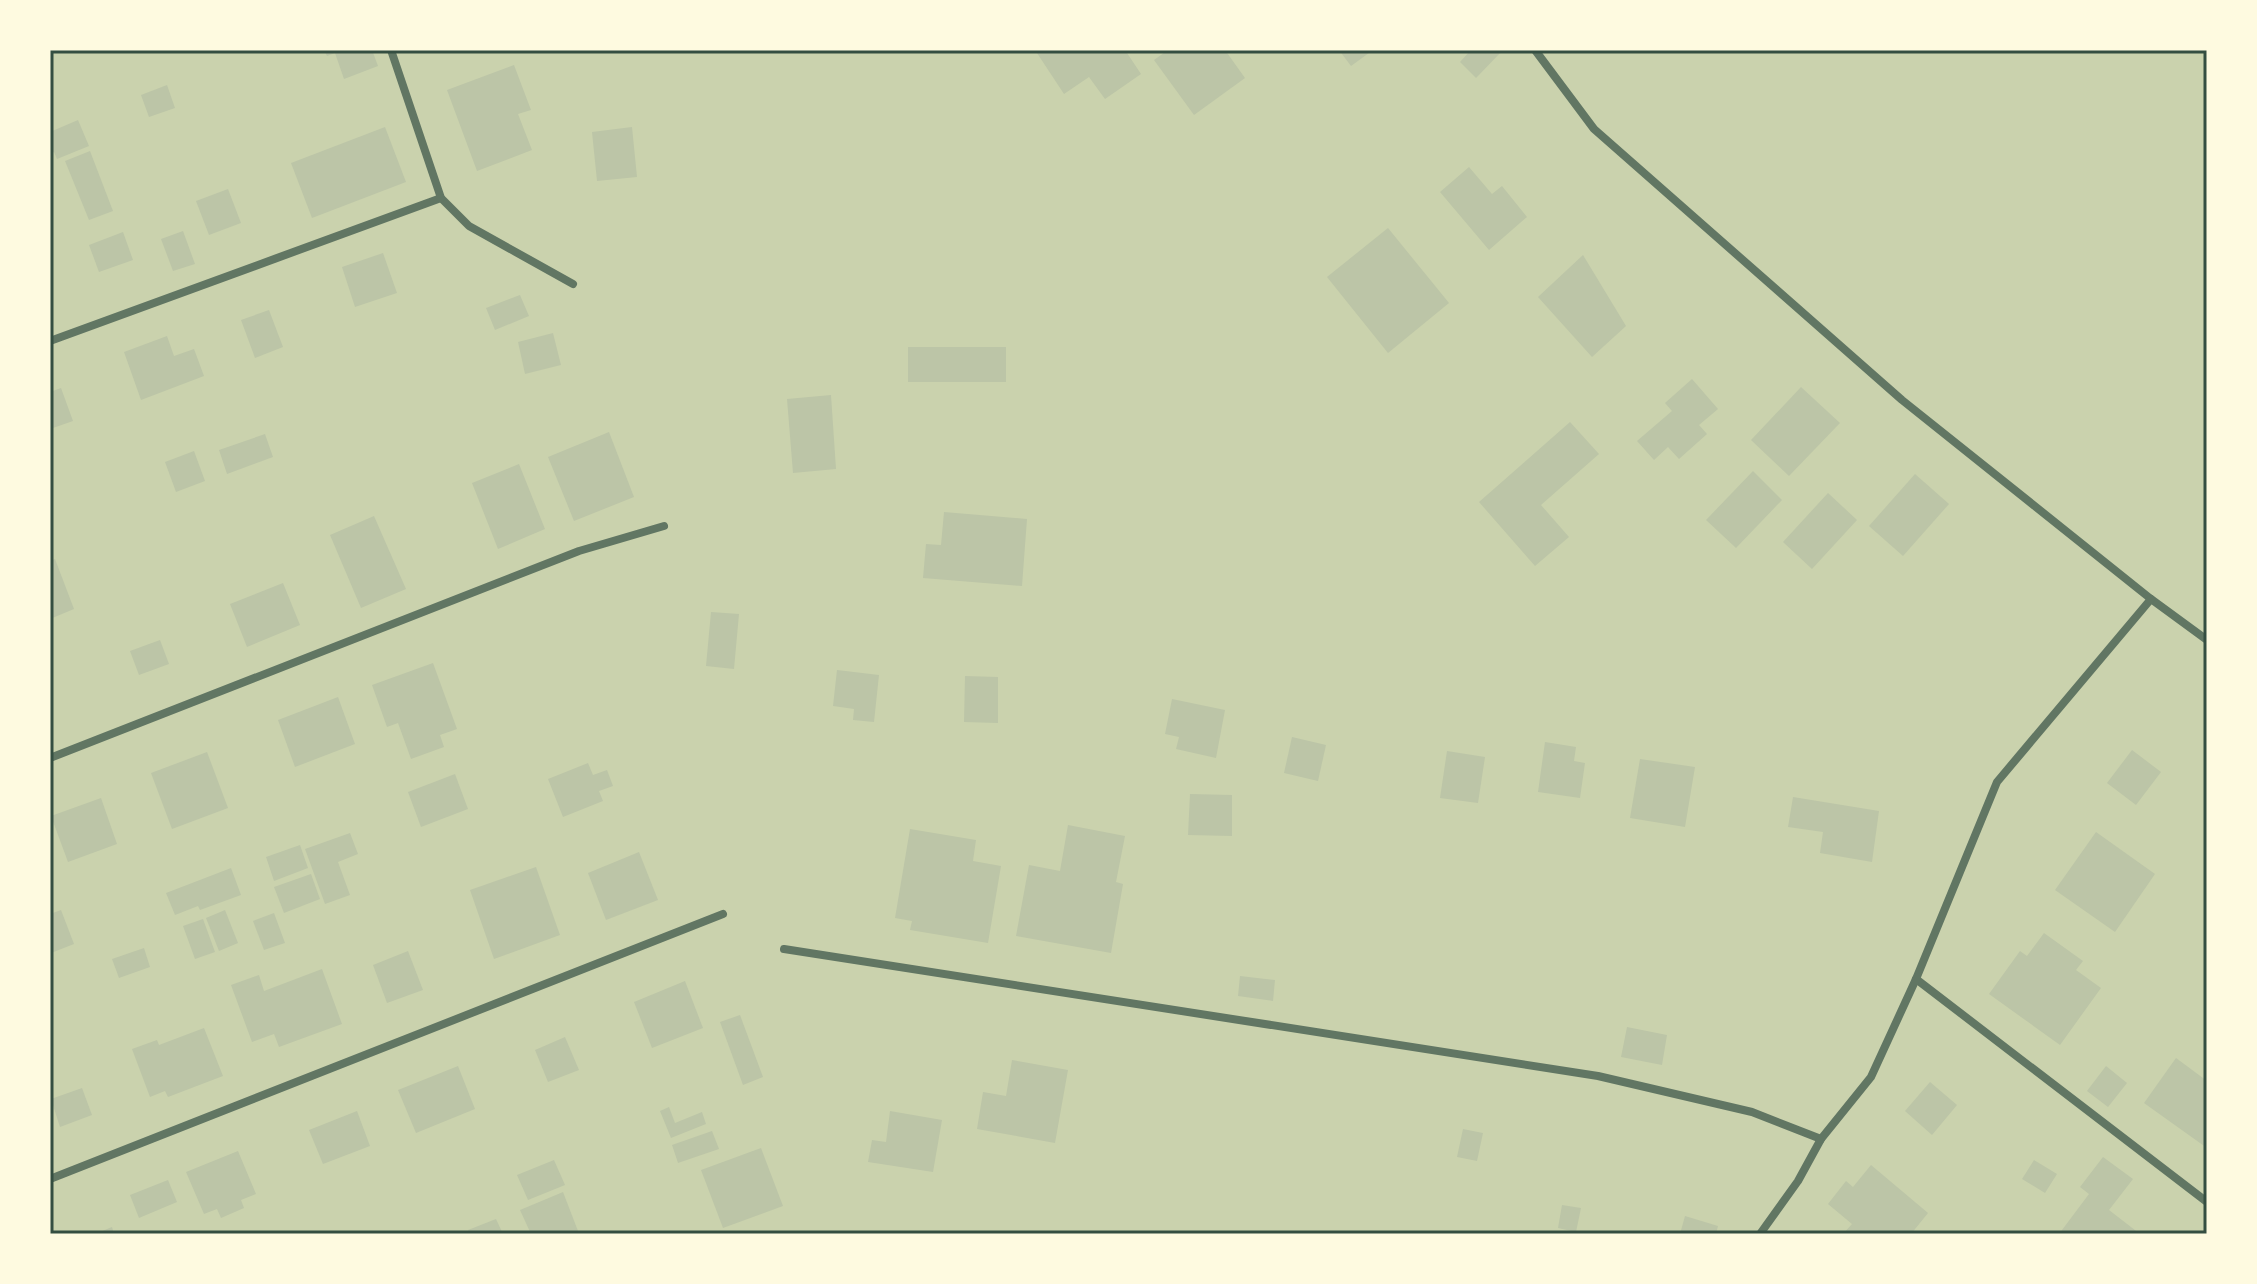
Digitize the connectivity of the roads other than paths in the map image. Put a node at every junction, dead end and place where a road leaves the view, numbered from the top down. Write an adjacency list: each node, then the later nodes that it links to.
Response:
1 (391, 50): 3 (street)
2 (1535, 50): 7 (street)
3 (441, 198): 4 (street); 5 (street)
4 (573, 284)
5 (50, 341)
6 (664, 526): 9 (street)
7 (2151, 599): 8 (street); 12 (street)
8 (2207, 640)
9 (50, 758)
10 (723, 914): 14 (street)
11 (784, 949): 13 (street)
12 (1916, 979): 13 (street); 15 (street)
13 (1821, 1139): 16 (street)
14 (50, 1179)
15 (2207, 1202)
16 (1760, 1234)

